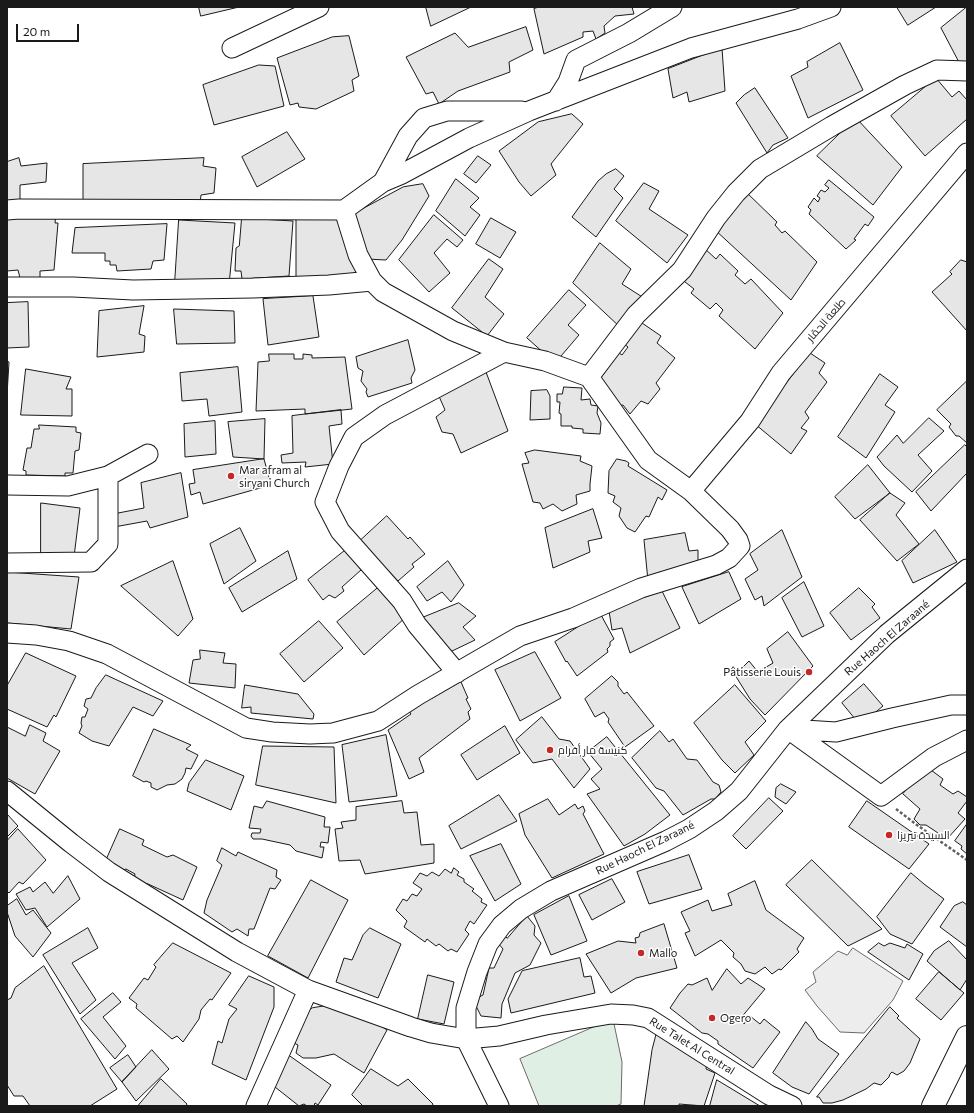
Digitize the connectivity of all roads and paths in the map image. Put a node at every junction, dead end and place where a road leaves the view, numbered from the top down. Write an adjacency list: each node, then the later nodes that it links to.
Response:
1 (319, 7): 4 (street)
2 (672, 7): 6 (street)
3 (831, 7): 6 (street)
4 (232, 48)
5 (967, 71): 15 (street)
6 (556, 101): 7 (street)
7 (529, 111): 9 (street); 9 (street)
8 (967, 153): 19 (street, طلعة الحمّار)
9 (383, 182): 11 (street)
10 (7, 210): 11 (street)
11 (344, 210): 12 (street)
12 (372, 281): 13 (street); 14 (street)
13 (7, 287)
14 (504, 352): 15 (street); 23 (street)
15 (589, 377): 19 (street)
16 (148, 454): 17 (street)
17 (108, 476): 18 (street); 20 (street)
18 (7, 485)
19 (691, 491): 23 (street)
20 (7, 563)
21 (967, 569): 25 (street, Rue Haoch El Zaraané)
22 (7, 633): 23 (street)
23 (457, 673)
24 (967, 705): 25 (street)
25 (788, 728): 28 (street); 32 (street, Rue Haoch El Zaraané)
26 (967, 740): 28 (street)
27 (7, 791): 30 (street, Rue Talet Al Central)
28 (881, 796): 29 (path)
29 (967, 860)
30 (308, 990): 32 (street, Rue Talet Al Central); 33 (street)
31 (967, 1037): 36 (highway)
32 (466, 1039): 34 (street); 35 (street, Rue Talet Al Central)
33 (256, 1106)
34 (499, 1106)
35 (792, 1106)
36 (933, 1106)

